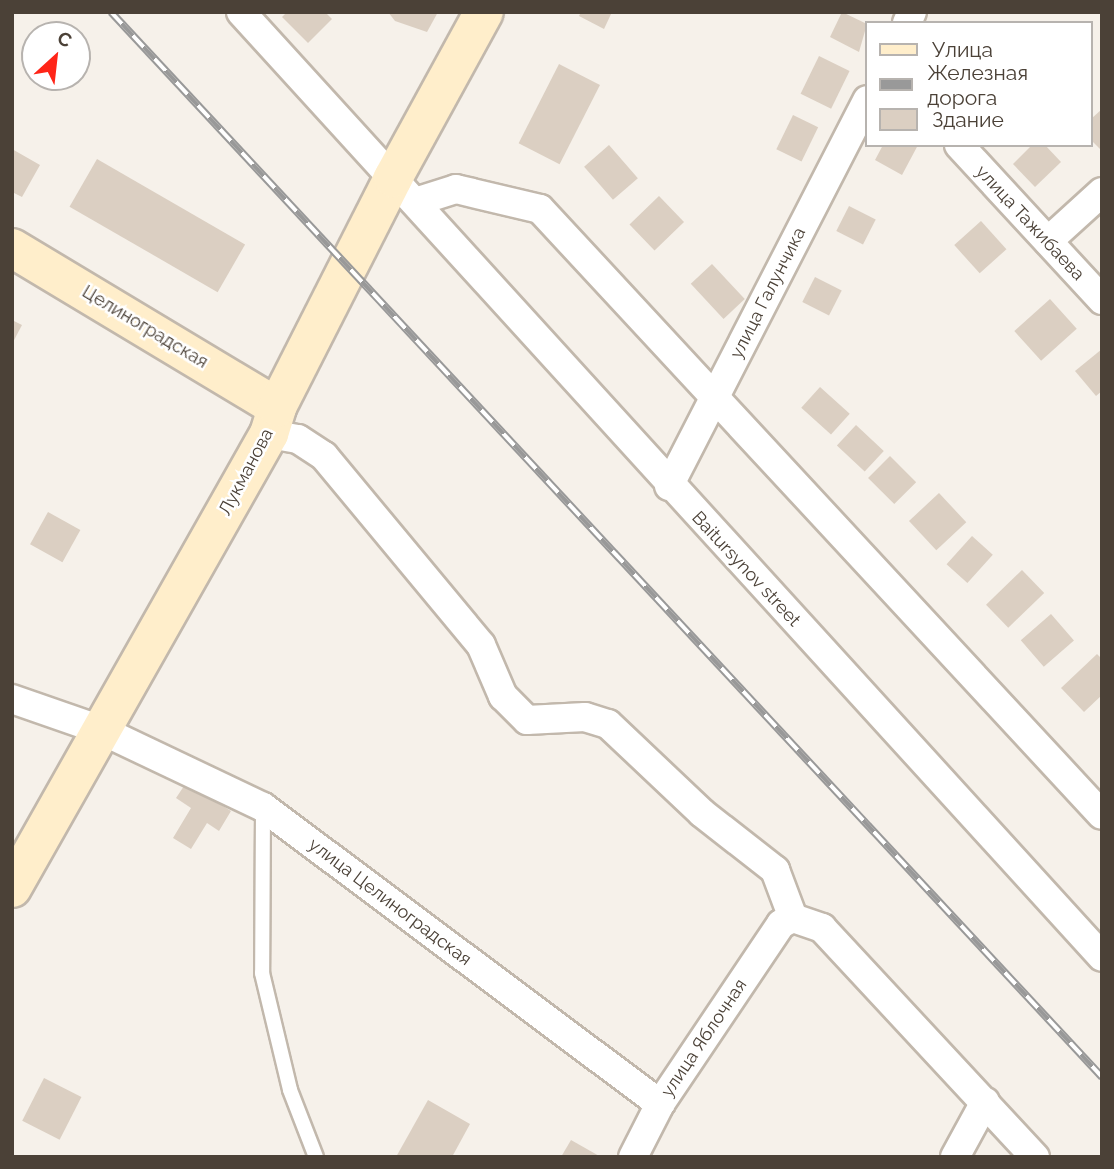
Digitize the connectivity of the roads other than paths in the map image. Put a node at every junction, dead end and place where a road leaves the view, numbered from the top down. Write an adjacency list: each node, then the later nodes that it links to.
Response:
1 (241, 12): 5 (street, Baitursynov street)
2 (484, 12): 5 (street, Лукманова)
3 (866, 102): 10 (street, улица Галунчика)
4 (961, 147): 7 (street, улица Тажибаева)
5 (404, 190): 10 (street); 11 (street, Лукманова); 12 (street, Baitursynov street)
6 (1102, 192): 7 (street)
7 (1048, 241): 9 (street, улица Тажибаева)
8 (12, 248): 11 (street, Целиноградская)
9 (1102, 300)
10 (716, 395): 12 (street, улица Галунчика); 16 (street)
11 (273, 421): 14 (street, Лукманова); 18 (street)
12 (669, 486): 19 (street, Baitursynov street)
13 (12, 699): 14 (street, улица Целиноградская)
14 (101, 730): 15 (street, улица Целиноградская); 17 (street, Лукманова)
15 (263, 807): 21 (street, улица Целиноградская); 22 (lane)
16 (1102, 815)
17 (12, 888)
18 (787, 921): 20 (street); 21 (street, улица Яблочная)
19 (1102, 957)
20 (985, 1102): 24 (street); 25 (street)
21 (660, 1104): 23 (street, улица Яблочная)
22 (316, 1157)
23 (634, 1157)
24 (955, 1157)
25 (1035, 1157)

